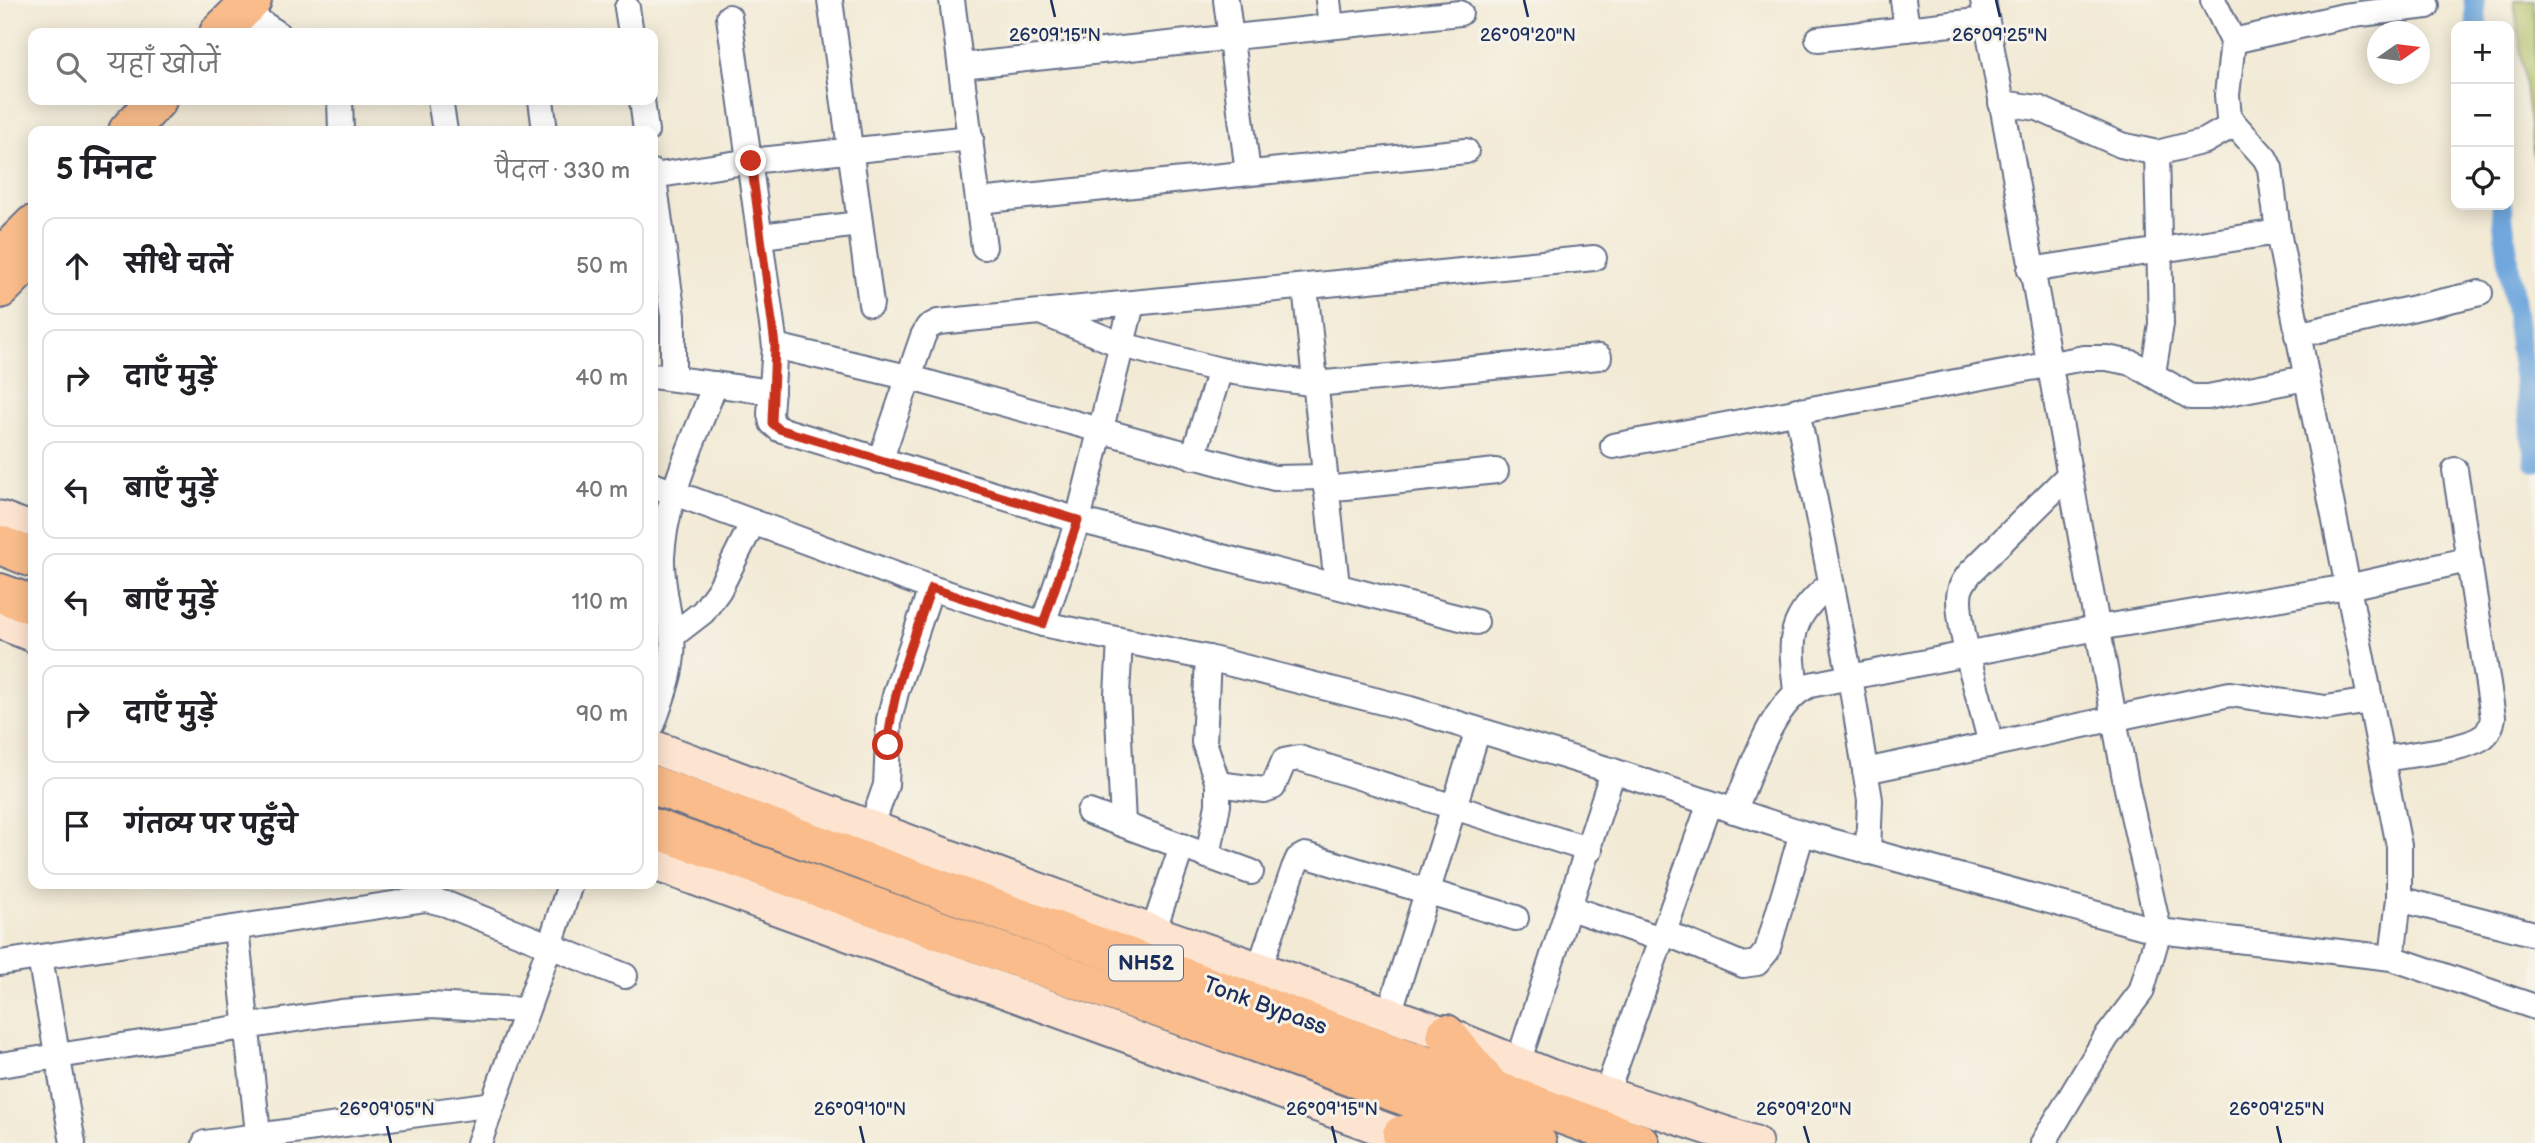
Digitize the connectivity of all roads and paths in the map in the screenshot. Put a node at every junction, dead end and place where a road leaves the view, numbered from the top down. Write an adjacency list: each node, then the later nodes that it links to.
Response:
1 (830, 0): 34 (street)
2 (952, 0): 18 (street)
3 (1226, 0): 15 (street)
4 (1328, 0): 12 (street)
5 (1903, 0): 14 (street)
6 (2213, 0): 17 (street)
7 (2427, 6): 17 (street)
8 (627, 8): 13 (street)
9 (1984, 10): 14 (street); 19 (street)
10 (1460, 13): 12 (street)
11 (729, 17): 37 (street)
12 (1331, 26): 15 (street)
13 (630, 28)
14 (1907, 29): 16 (street)
15 (1231, 37): 18 (street); 38 (street)
16 (1818, 39)
17 (2233, 41): 26 (street)
18 (961, 66): 33 (street)
19 (2001, 103): 36 (street); 51 (street)
20 (152, 105): 27 (main road)
21 (178, 105): 28 (main road)
22 (340, 105): 29 (street)
23 (441, 105): 30 (street)
24 (542, 105): 31 (street)
25 (643, 105): 32 (street)
26 (2233, 125): 36 (street); 44 (street)
27 (133, 126)
28 (160, 126)
29 (341, 126)
30 (444, 126)
31 (544, 126)
32 (645, 126)
33 (971, 138): 34 (street); 40 (street)
34 (849, 151): 37 (street); 42 (street)
35 (1466, 151): 38 (street)
36 (2157, 153): 47 (street)
37 (751, 161): 39 (street); 45 (street)
38 (1248, 173): 40 (street)
39 (658, 174)
40 (978, 201): 46 (street)
41 (658, 210): 65 (street)
42 (859, 224): 45 (street); 55 (street)
43 (28, 230): 48 (main road)
44 (2278, 232): 47 (street); 58 (street)
45 (761, 236): 59 (street)
46 (984, 247)
47 (2159, 253): 51 (street); 64 (street)
48 (0, 258)
49 (1594, 258): 52 (street)
50 (28, 261): 53 (main road)
51 (2030, 270): 62 (street)
52 (1305, 287): 56 (street); 69 (street)
53 (0, 289)
54 (2480, 293): 58 (street)
55 (871, 304)
56 (1132, 304): 57 (street); 60 (street)
57 (1045, 314): 60 (street); 66 (street)
58 (2297, 335): 67 (street)
59 (775, 345): 66 (street); 70 (street)
60 (1122, 345): 63 (street); 72 (street)
61 (1599, 357): 69 (street)
62 (2048, 365): 64 (street); 71 (street); 78 (street)
63 (1220, 370): 69 (street); 74 (street)
64 (2152, 373): 67 (street)
65 (663, 377): 68 (street)
66 (907, 377): 72 (street); 75 (street)
67 (2306, 378): 90 (street)
68 (715, 384): 70 (street); 80 (street)
69 (1315, 384): 79 (street)
70 (772, 392): 75 (street)
71 (1797, 410): 73 (street); 88 (street)
72 (1100, 432): 74 (street); 82 (street)
73 (1613, 446)
74 (1193, 457): 79 (street)
75 (880, 461): 82 (street)
76 (2455, 470): 87 (street)
77 (1496, 471): 79 (street)
78 (2068, 476): 97 (street); 101 (street)
79 (1326, 483): 89 (street)
80 (664, 489): 83 (street); 99 (street)
81 (0, 517): 84 (street)
82 (1078, 520): 89 (street); 96 (street)
83 (753, 522): 91 (street); 99 (street)
84 (28, 528)
85 (0, 545): 86 (main road)
86 (28, 556)
87 (2467, 560): 90 (street); 111 (street)
88 (1832, 583): 103 (street); 104 (street)
89 (1337, 586): 95 (street)
90 (2348, 587): 97 (street); 105 (street)
91 (931, 588): 96 (street); 121 (street)
92 (0, 593): 93 (main road)
93 (28, 603)
94 (0, 622): 98 (street)
95 (1476, 622)
96 (1043, 624): 100 (street)
97 (2097, 628): 101 (street); 107 (street)
98 (28, 633)
99 (672, 636): 106 (street)
100 (1120, 641): 102 (street); 120 (street)
101 (1969, 653): 103 (street); 109 (street)
102 (1208, 658): 108 (street); 114 (street)
103 (1850, 677): 104 (street); 113 (street)
104 (1796, 691): 118 (street)
105 (2370, 701): 107 (street); 111 (street)
106 (658, 708)
107 (2114, 720): 109 (street); 136 (street)
108 (1478, 730): 112 (street); 117 (street)
109 (1992, 745): 113 (street)
110 (658, 749): 121 (street)
111 (2383, 759): 132 (street)
112 (1613, 771): 116 (street); 125 (street)
113 (1865, 771): 126 (street)
114 (1218, 784): 117 (street); 127 (street)
115 (658, 787): 153 (main road, Tonk Bypass / NH52)
116 (1710, 803): 118 (street); 139 (street)
117 (1453, 808): 125 (street); 131 (street)
118 (1734, 811): 123 (street)
119 (1089, 812): 120 (street)
120 (1123, 824): 124 (street)
121 (871, 828): 137 (street)
122 (658, 830): 153 (main road, NH52)
123 (1802, 833): 126 (street); 139 (street)
124 (1182, 846): 127 (street); 137 (street)
125 (1590, 850): 133 (street)
126 (1868, 852): 136 (street)
127 (1208, 856): 129 (street)
128 (658, 865): 157 (street)
129 (1251, 872)
130 (568, 889): 140 (street)
131 (1428, 890): 134 (street); 144 (street); 148 (street)
132 (2399, 899): 138 (street); 142 (street)
133 (1570, 908): 139 (street); 153 (street)
134 (1516, 918)
135 (236, 928): 140 (street); 141 (street); 149 (street)
136 (2158, 930): 142 (street); 164 (street)
137 (1153, 932): 144 (street)
138 (2535, 934)
139 (1662, 935): 154 (street)
140 (551, 947): 145 (street); 147 (street)
141 (40, 958): 143 (street); 151 (street)
142 (2392, 958): 146 (street)
143 (0, 963)
144 (1259, 969): 148 (street)
145 (625, 976)
146 (2535, 1007)
147 (525, 1010): 149 (street); 155 (street)
148 (1389, 1014): 150 (street)
149 (248, 1024): 151 (street); 156 (street)
150 (1446, 1034): 153 (main road)
151 (58, 1056): 152 (street); 158 (street)
152 (0, 1065)
153 (1497, 1092): 154 (street); 157 (main road); 161 (main road, NH52); 162 (main road, Tonk Bypass / NH52)
154 (1606, 1094): 163 (street)
155 (493, 1104): 156 (street); 160 (street)
156 (259, 1139): 159 (street)
157 (1399, 1140)
158 (73, 1143)
159 (205, 1143)
160 (479, 1143)
161 (1537, 1143)
162 (1640, 1143)
163 (1755, 1143)
164 (2043, 1143)

